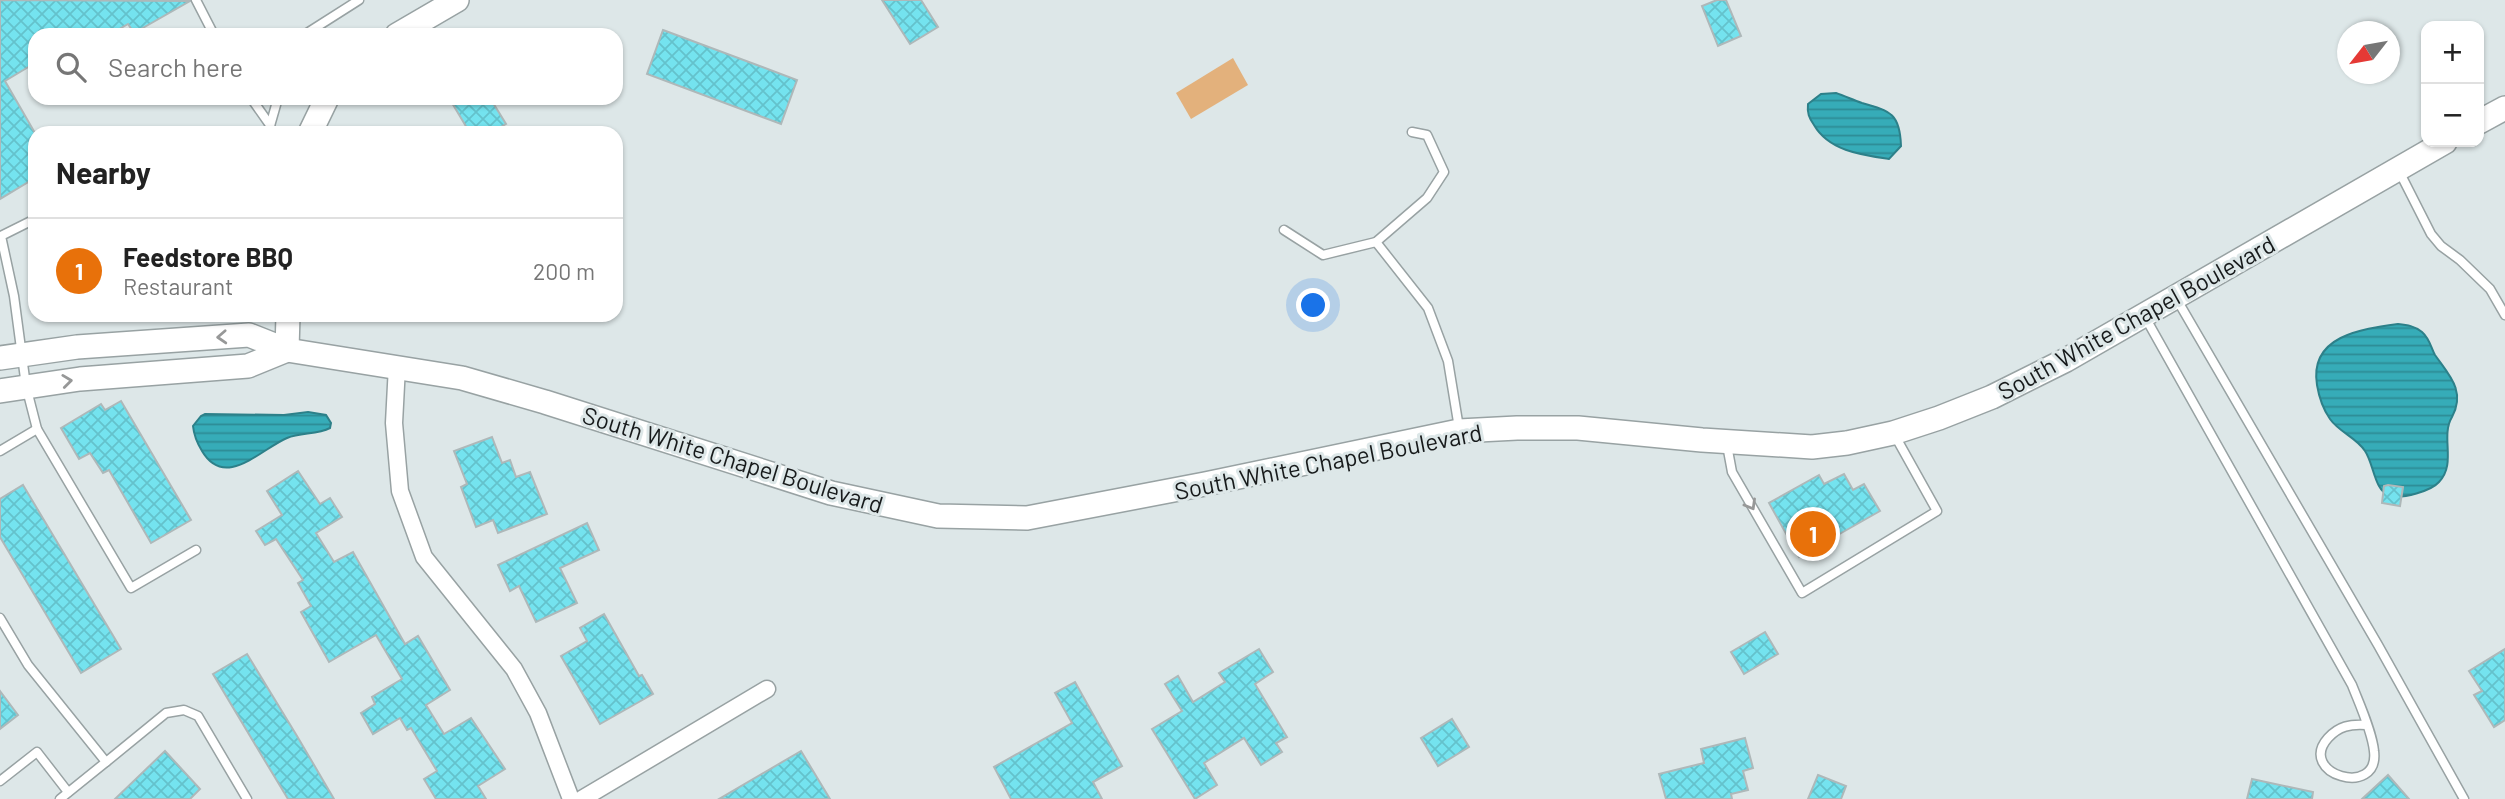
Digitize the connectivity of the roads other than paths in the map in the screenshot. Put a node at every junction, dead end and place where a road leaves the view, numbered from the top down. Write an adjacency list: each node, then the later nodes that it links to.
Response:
1 (196, 0): 4 (lane)
2 (359, 0): 5 (lane)
3 (457, 0): 6 (main road)
4 (210, 28)
5 (315, 28)
6 (409, 28)
7 (255, 105): 12 (lane)
8 (276, 105): 13 (lane)
9 (324, 105): 14 (main road)
10 (2505, 107): 11 (main road)
11 (2484, 119)
12 (267, 126)
13 (270, 126)
14 (313, 126)
15 (1412, 131): 21 (lane)
16 (2436, 147): 17 (main road, South White Chapel Boulevard)
17 (2398, 169): 22 (main road, South White Chapel Boulevard); 24 (lane)
18 (28, 222): 20 (lane)
19 (1284, 230): 21 (lane)
20 (1, 236): 27 (lane)
21 (1376, 242): 32 (lane)
22 (2175, 297): 23 (main road, South White Chapel Boulevard); 47 (lane)
23 (2144, 315): 33 (main road, South White Chapel Boulevard); 39 (lane)
24 (2505, 315)
25 (288, 322): 26 (main road)
26 (287, 350): 27 (main road, South White Chapel Boulevard, one-way to 27); 28 (main road, South White Chapel Boulevard); 29 (main road, one-way to 26)
27 (11, 356): 29 (lane)
28 (397, 366): 32 (main road, South White Chapel Boulevard); 45 (street)
29 (26, 386): 30 (main road); 31 (lane)
30 (0, 391)
31 (37, 429): 35 (lane); 36 (lane)
32 (1459, 431): 34 (main road, South White Chapel Boulevard)
33 (1893, 433): 34 (main road, South White Chapel Boulevard); 34 (lane, one-way to 33)
34 (1726, 442)
35 (0, 451)
36 (197, 550)
37 (0, 618): 40 (lane)
38 (767, 689): 46 (street)
39 (2366, 725): 39 (lane)
40 (106, 762): 42 (lane); 44 (lane)
41 (0, 781): 42 (lane)
42 (68, 792): 43 (lane)
43 (60, 799)
44 (247, 799)
45 (572, 799)
46 (582, 799)
47 (2464, 799)

